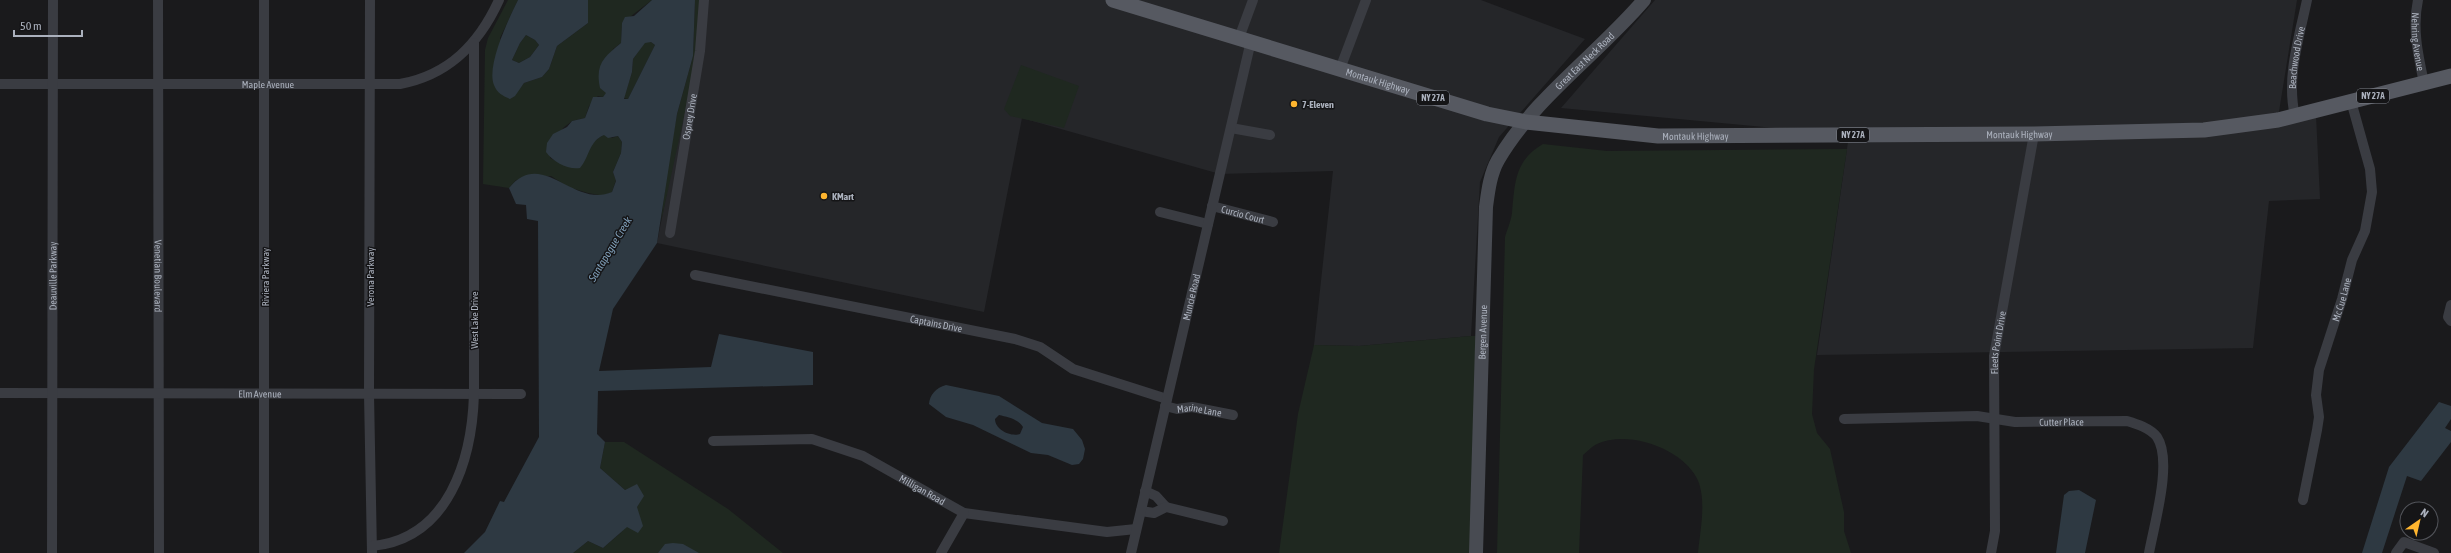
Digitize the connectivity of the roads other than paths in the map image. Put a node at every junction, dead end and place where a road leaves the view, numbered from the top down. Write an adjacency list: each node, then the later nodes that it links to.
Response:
1 (53, 0): 20 (street, Deauville Parkway)
2 (158, 0): 17 (street, Venetian Boulevard)
3 (264, 0): 21 (street, Riviera Parkway)
4 (370, 0): 22 (street, Verona Parkway)
5 (499, 0): 14 (street, Maple Avenue)
6 (704, 0): 33 (street, Osprey Drive)
7 (1113, 0): 13 (main road, Montauk Highway / NY 27A)
8 (1253, 0): 13 (street, Muncie Road)
9 (1366, 0): 15 (street)
10 (1644, 0): 25 (main road, Great East Neck Road)
11 (2307, 0): 24 (street, Beachwood Drive)
12 (2418, 0): 18 (street, Nehring Avenue)
13 (1245, 39): 15 (main road, Montauk Highway / NY 27A); 26 (street, Muncie Road)
14 (474, 43): 22 (street, Maple Avenue); 42 (street, West Lake Drive)
15 (1340, 69): 25 (main road, Montauk Highway / NY 27A)
16 (2451, 76): 18 (main road, NY 27A)
17 (157, 83): 20 (street, Maple Avenue); 21 (street, Maple Avenue); 39 (street, Venetian Boulevard)
18 (2424, 83): 23 (main road, NY 27A)
19 (0, 84): 20 (street, Maple Avenue)
20 (52, 84): 38 (street, Deauville Parkway)
21 (264, 85): 22 (street, Maple Avenue); 40 (street, Riviera Parkway)
22 (370, 85): 41 (street, Verona Parkway)
23 (2352, 101): 24 (main road, NY 27A); 50 (street, Mc Cue Lane)
24 (2295, 116): 27 (main road, Montauk Highway / NY 27A)
25 (1526, 122): 27 (main road, Montauk Highway / NY 27A); 62 (main road, Bergen Avenue)
26 (1231, 128): 28 (street); 29 (street, Muncie Road)
27 (2034, 134): 47 (street, Fleets Point Drive)
28 (1270, 135)
29 (1212, 206): 31 (street, Curcio Court); 32 (street, Muncie Road)
30 (1160, 212): 32 (street)
31 (1273, 222)
32 (1208, 224): 44 (street, Muncie Road)
33 (670, 233)
34 (695, 275): 44 (street, Captains Drive)
35 (2451, 305): 36 (street)
36 (2451, 321)
37 (0, 393): 38 (street, Elm Avenue)
38 (52, 393): 39 (street, Elm Avenue); 57 (street, Deauville Parkway)
39 (158, 393): 40 (street, Elm Avenue); 58 (street, Venetian Boulevard)
40 (266, 394): 41 (street, Elm Avenue); 59 (street, Riviera Parkway)
41 (369, 394): 42 (street, Elm Avenue); 56 (street, Verona Parkway)
42 (474, 394): 43 (street, Elm Avenue); 56 (street, West Lake Drive)
43 (521, 394)
44 (1166, 402): 45 (street, Marine Lane); 49 (street, Muncie Road)
45 (1233, 415)
46 (1844, 419): 47 (street, Cutter Place)
47 (1995, 419): 63 (street, Fleets Point Drive); 64 (street, Cutter Place)
48 (713, 441): 53 (street, Milligan Road)
49 (1146, 491): 51 (street); 52 (street, Muncie Road)
50 (2303, 500)
51 (1166, 507): 52 (street); 54 (street)
52 (1141, 511): 55 (street, Muncie Road)
53 (964, 513): 55 (street, Milligan Road); 60 (street)
54 (1224, 521)
55 (1136, 529): 61 (street, Muncie Road)
56 (372, 550)
57 (52, 553)
58 (159, 553)
59 (264, 553)
60 (941, 553)
61 (1131, 553)
62 (1476, 553)
63 (1991, 553)
64 (2149, 553)
65 (2396, 553): 66 (street)
66 (2434, 553)

